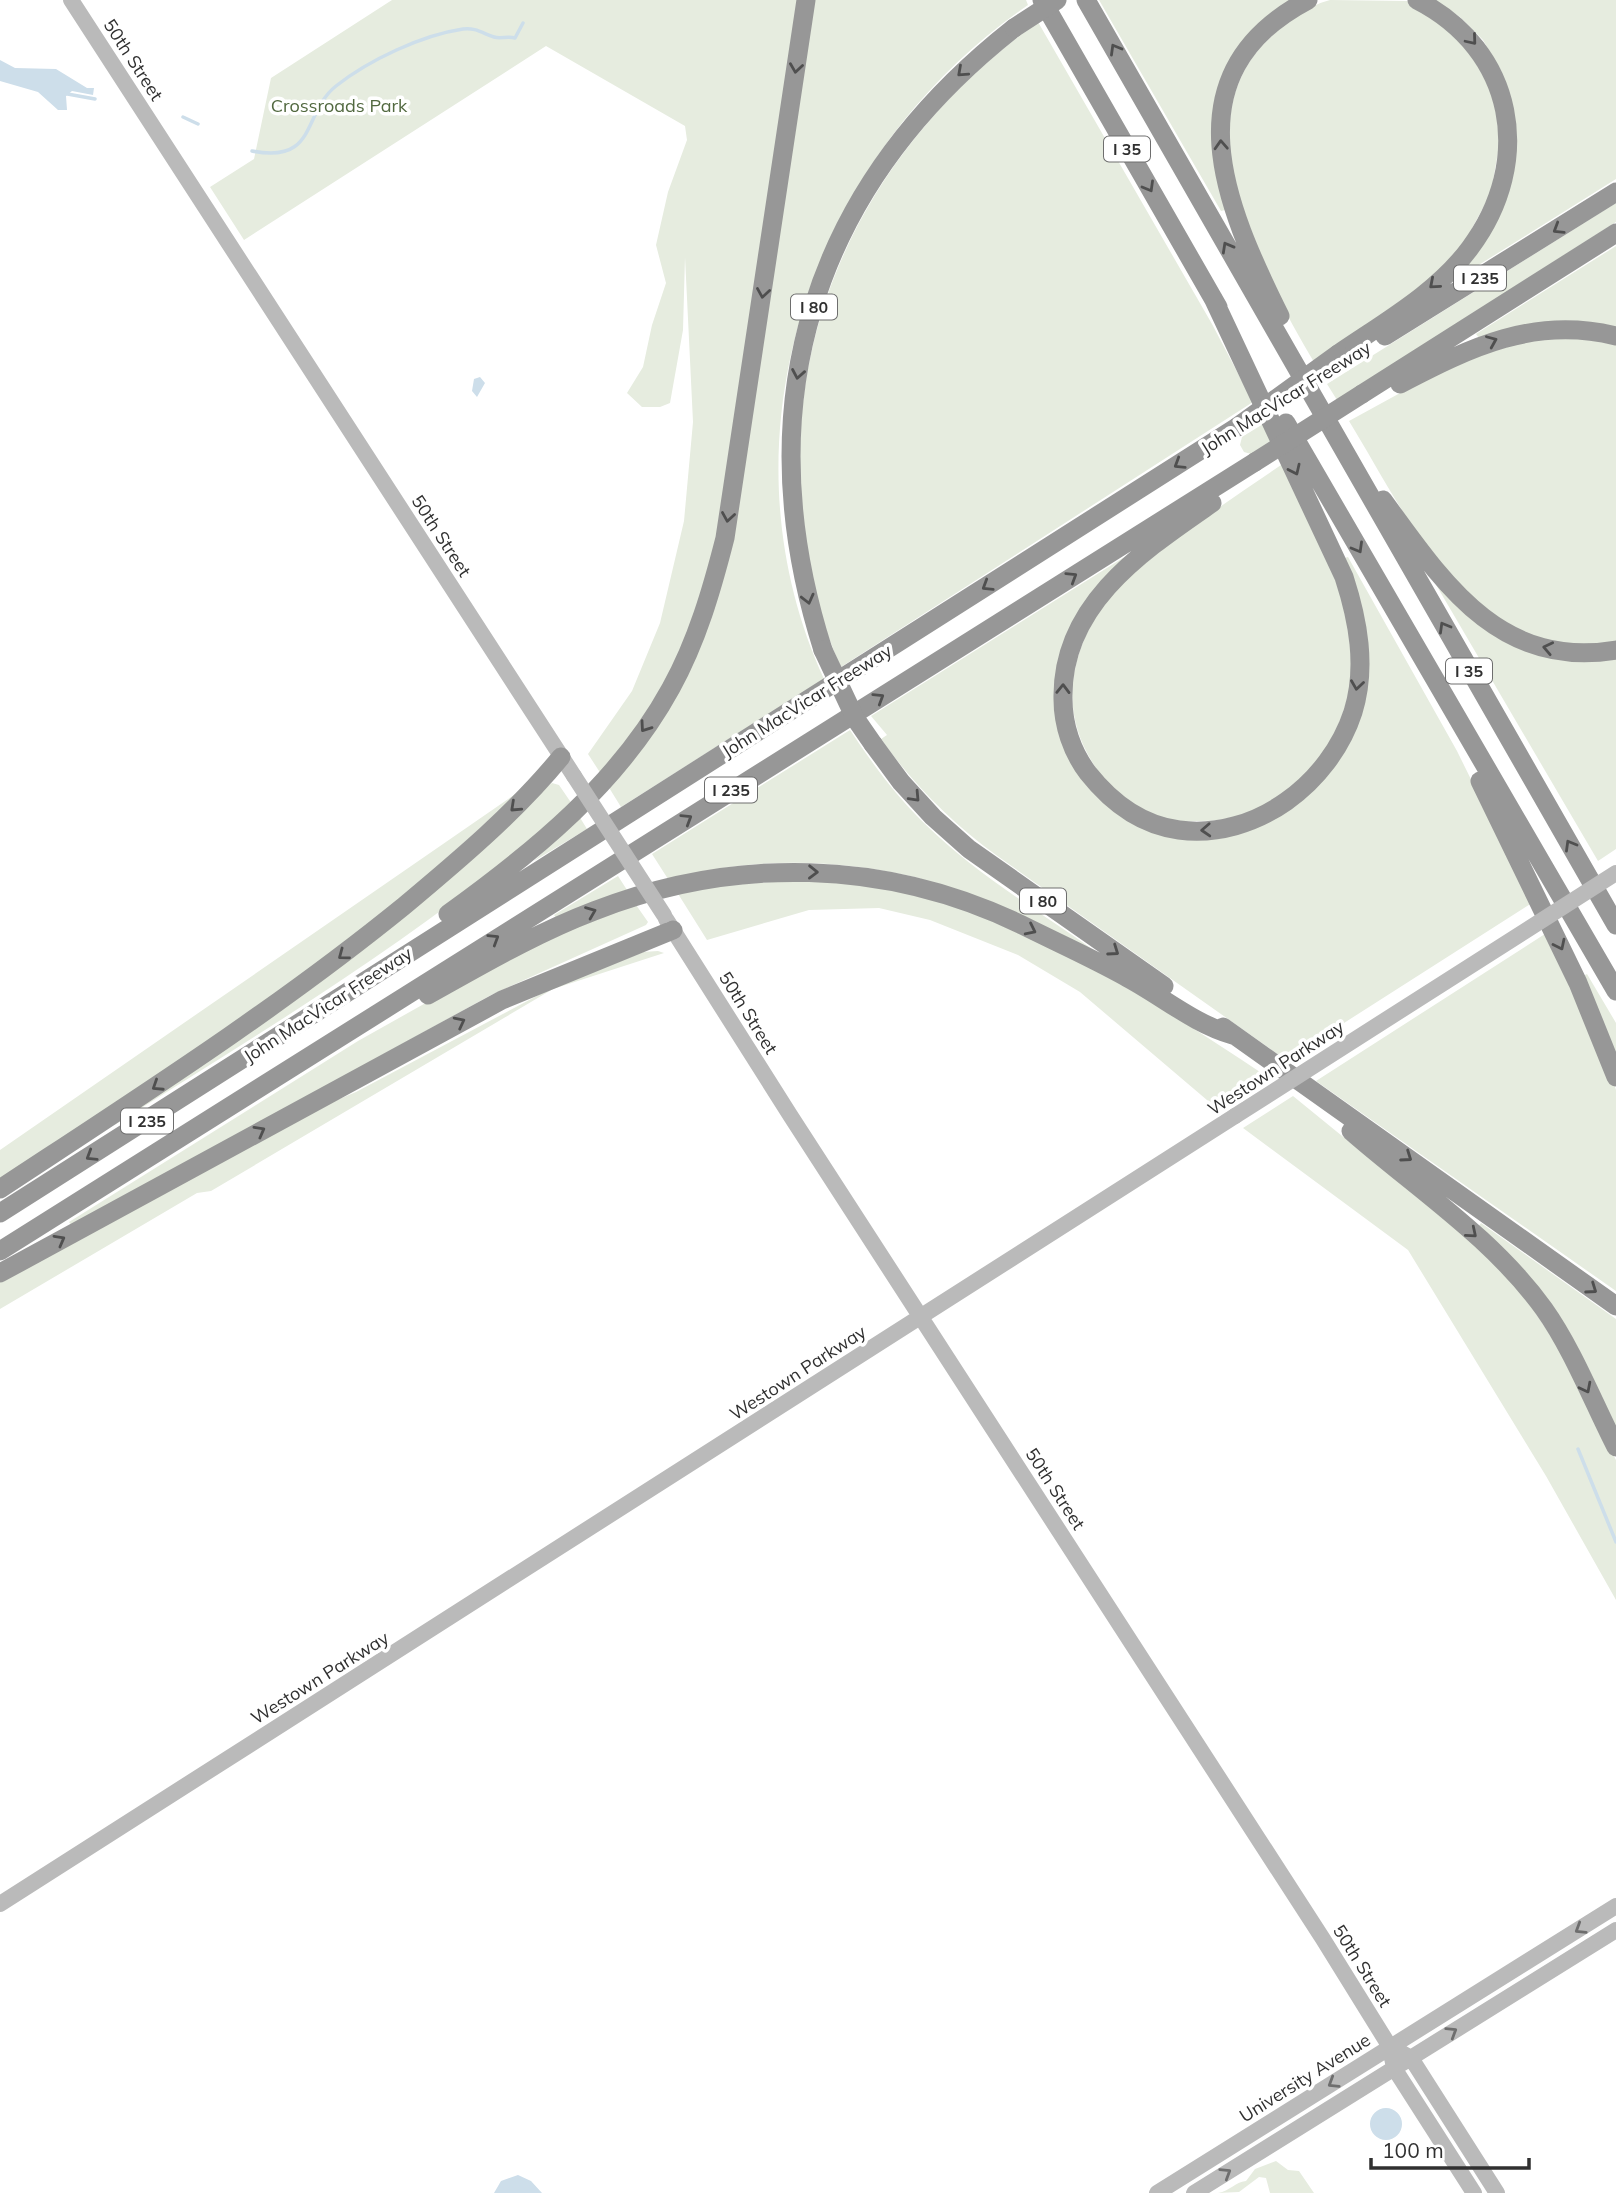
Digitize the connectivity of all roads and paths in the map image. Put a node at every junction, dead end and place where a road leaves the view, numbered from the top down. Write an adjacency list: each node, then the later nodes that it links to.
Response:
1 (71, 0): 19 (main road, 50th Street)
2 (806, 0): 24 (highway, one-way to 24)
3 (1042, 0): 10 (highway, I 35, one-way to 10)
4 (1057, 0): 25 (highway, I 80, one-way to 25, bridge)
5 (1086, 0): 13 (highway, I 35, one-way to 5)
6 (1308, 0): 13 (highway, one-way to 6)
7 (1417, 0): 12 (highway, one-way to 12)
8 (1616, 192): 12 (highway, John MacVicar Freeway / I 235, one-way to 12)
9 (1616, 233): 14 (highway, John MacVicar Freeway / I 235)
10 (1213, 298): 16 (highway, one-way to 16); 18 (highway, I 35, one-way to 18)
11 (1616, 336): 14 (highway, one-way to 11)
12 (1341, 358): 24 (highway, John MacVicar Freeway / I 235, one-way to 24, bridge)
13 (1297, 371): 15 (highway, I 35)
14 (1362, 394): 16 (highway, John MacVicar Freeway / I 235, bridge)
15 (1322, 416): 17 (highway, one-way to 15); 22 (highway, I 35, one-way to 15)
16 (1255, 462): 28 (highway, John MacVicar Freeway / I 235, one-way to 16)
17 (1616, 650)
18 (1436, 684): 23 (highway, I 35); 27 (highway, one-way to 27)
19 (561, 757): 21 (main road, 50th Street, bridge); 29 (highway, one-way to 29)
20 (1616, 873): 34 (main road, Westown Parkway, bridge)
21 (668, 922): 32 (highway, one-way to 21); 34 (main road, 50th Street)
22 (1616, 925)
23 (1616, 992)
24 (293, 1027): 30 (highway, John MacVicar Freeway / I 235, one-way to 30)
25 (1233, 1034): 26 (highway, I 80); 28 (highway, one-way to 25)
26 (1271, 1061): 33 (highway, I 80, one-way to 33); 35 (highway, one-way to 35)
27 (1616, 1077)
28 (208, 1119): 31 (highway, John MacVicar Freeway / I 235)
29 (0, 1189)
30 (0, 1213)
31 (0, 1251)
32 (0, 1273)
33 (1616, 1306)
34 (920, 1318): 36 (main road, Westown Parkway); 39 (main road, 50th Street)
35 (1616, 1447)
36 (0, 1904)
37 (1616, 1906): 39 (main road, University Avenue, one-way to 39)
38 (1616, 1930): 40 (main road, one-way to 38)
39 (1390, 2047): 40 (main road); 41 (main road); 42 (main road, University Avenue, one-way to 42)
40 (1411, 2058): 41 (main road); 45 (main road)
41 (1394, 2068): 43 (main road, one-way to 41); 44 (main road)
42 (1157, 2193)
43 (1194, 2193)
44 (1474, 2193)
45 (1497, 2193)

